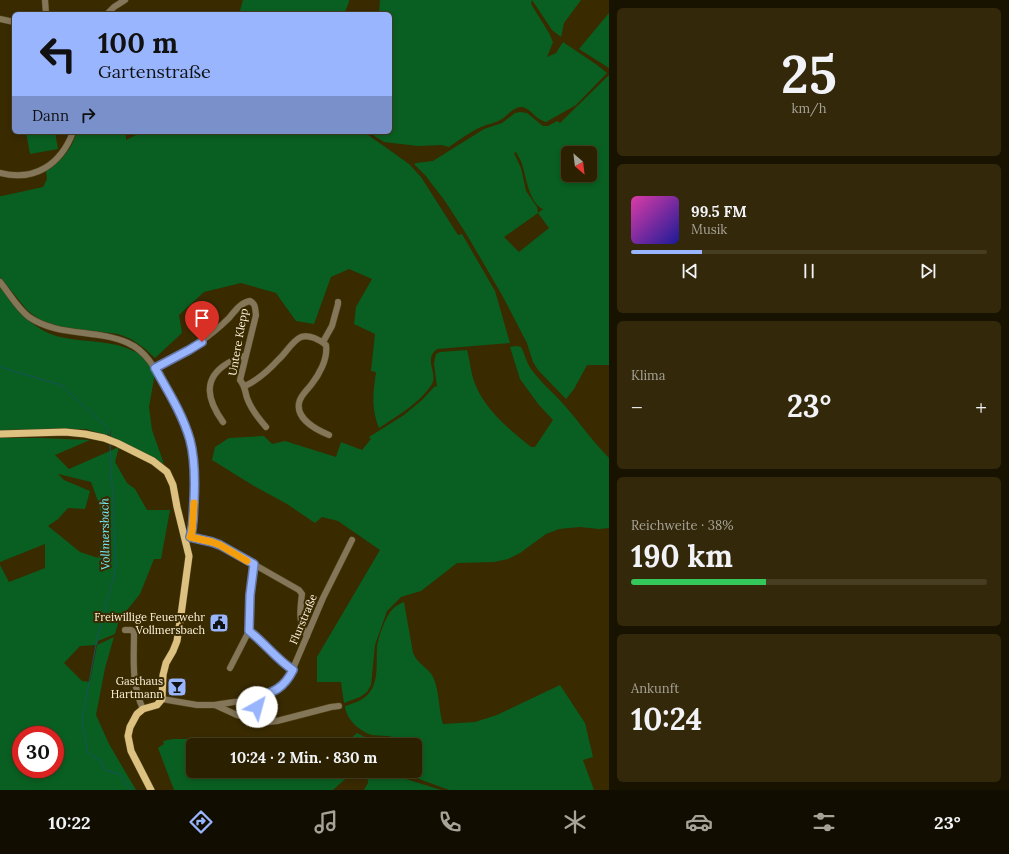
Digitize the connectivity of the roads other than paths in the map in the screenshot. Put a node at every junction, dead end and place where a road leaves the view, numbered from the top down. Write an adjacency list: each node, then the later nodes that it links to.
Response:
1 (45, 0): 3 (street)
2 (125, 0): 4 (street)
3 (46, 12)
4 (109, 12)
5 (0, 19): 6 (street)
6 (12, 22)
7 (72, 134): 8 (street)
8 (0, 172)
9 (0, 282): 13 (street)
10 (338, 302): 11 (street)
11 (323, 342): 14 (street); 18 (street)
12 (245, 356): 13 (street, Untere Klepp); 14 (street, Untere Klepp); 15 (street)
13 (155, 368): 19 (street)
14 (245, 386): 16 (street)
15 (223, 422)
16 (266, 427)
17 (0, 434): 19 (main road)
18 (329, 435)
19 (187, 538): 21 (street); 28 (main road)
20 (352, 540): 24 (street, Flurstraße)
21 (254, 564): 23 (street); 24 (street)
22 (125, 630): 31 (street)
23 (249, 631): 25 (street); 26 (street)
24 (307, 636): 26 (street, Flurstraße)
25 (230, 668)
26 (293, 670): 27 (street, Flurstraße)
27 (256, 698): 29 (street, Flurstraße); 32 (street)
28 (162, 699): 29 (street); 31 (main road)
29 (215, 705): 32 (street)
30 (339, 706): 32 (street)
31 (144, 709): 33 (main road)
32 (257, 720)
33 (151, 790)

